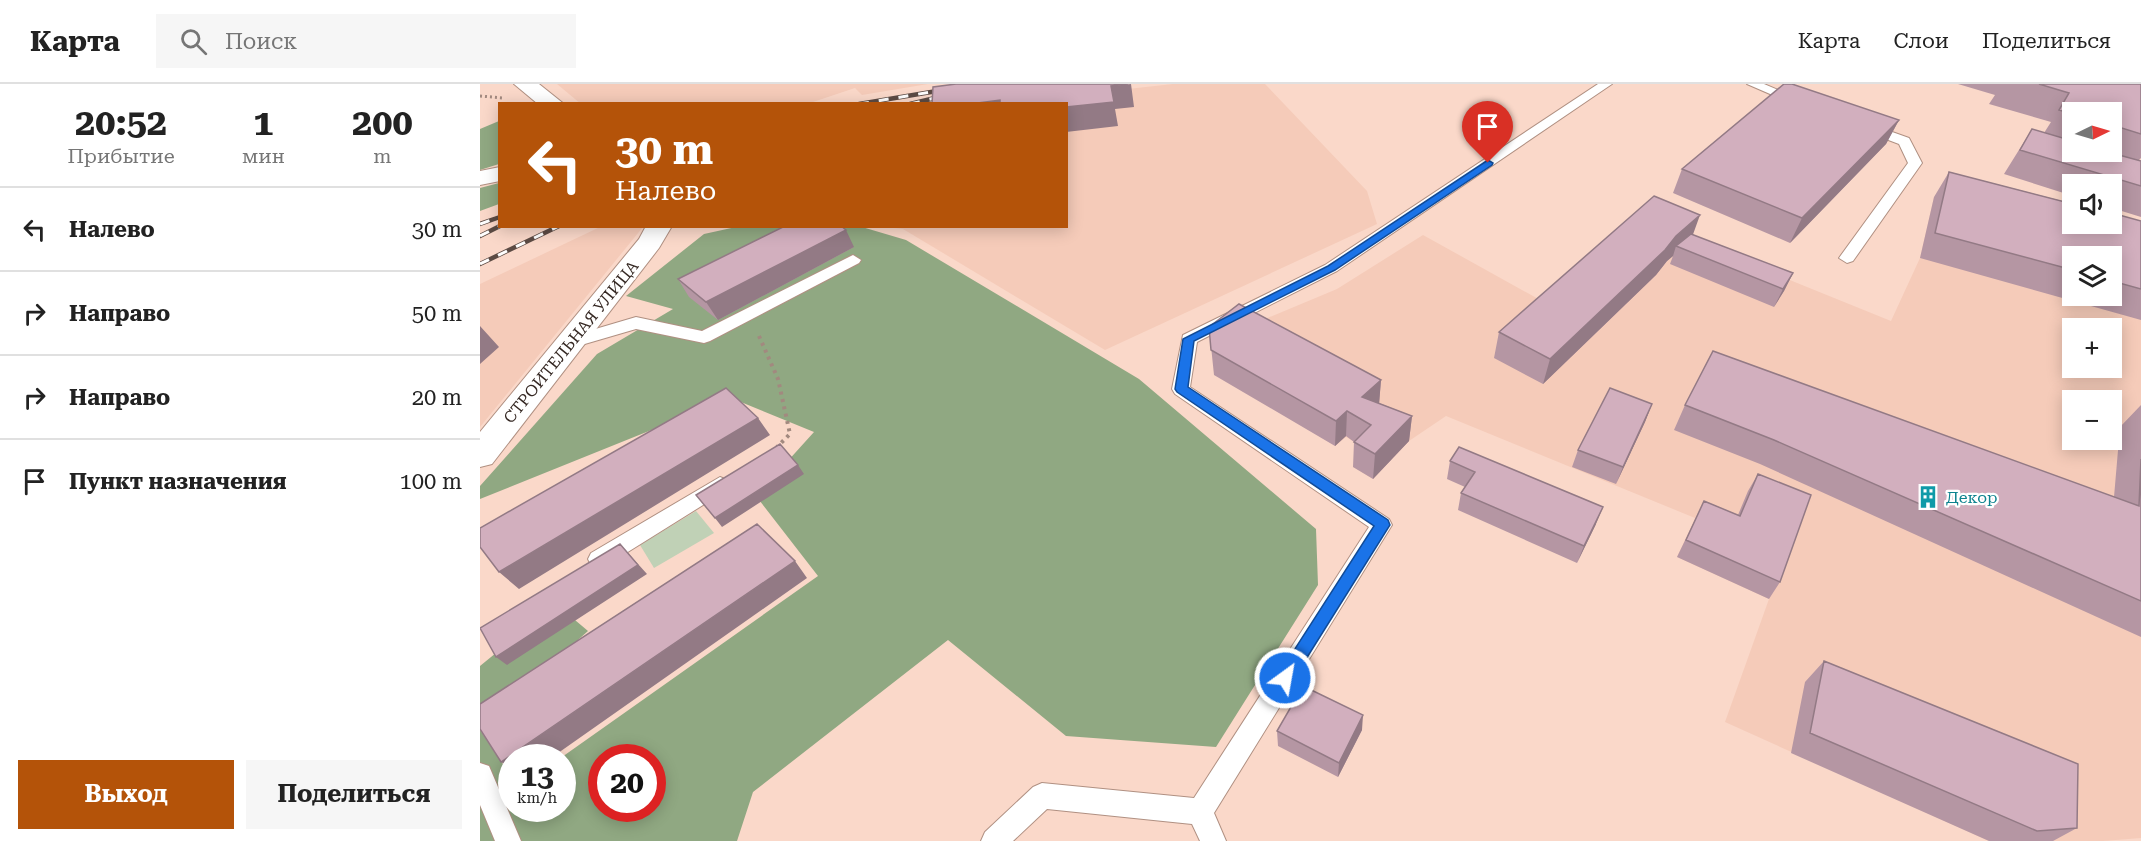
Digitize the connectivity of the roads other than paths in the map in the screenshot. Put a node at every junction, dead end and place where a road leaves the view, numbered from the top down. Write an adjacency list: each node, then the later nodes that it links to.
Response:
1 (525, 84): 4 (street)
2 (1606, 84): 17 (lane)
3 (1753, 84): 5 (lane)
4 (550, 102)
5 (1806, 104)
6 (1850, 120): 10 (lane)
7 (498, 174): 8 (street)
8 (480, 178)
9 (658, 228): 12 (street, СТРОИТЕЛЬНАЯ УЛИЦА)
10 (1847, 258)
11 (853, 260): 12 (lane)
12 (571, 342): 13 (street, СТРОИТЕЛЬНАЯ УЛИЦА)
13 (480, 455)
14 (769, 455): 15 (lane)
15 (585, 568)
16 (480, 775): 18 (lane)
17 (1200, 812): 19 (lane); 20 (lane)
18 (508, 841)
19 (994, 841)
20 (1213, 841)

